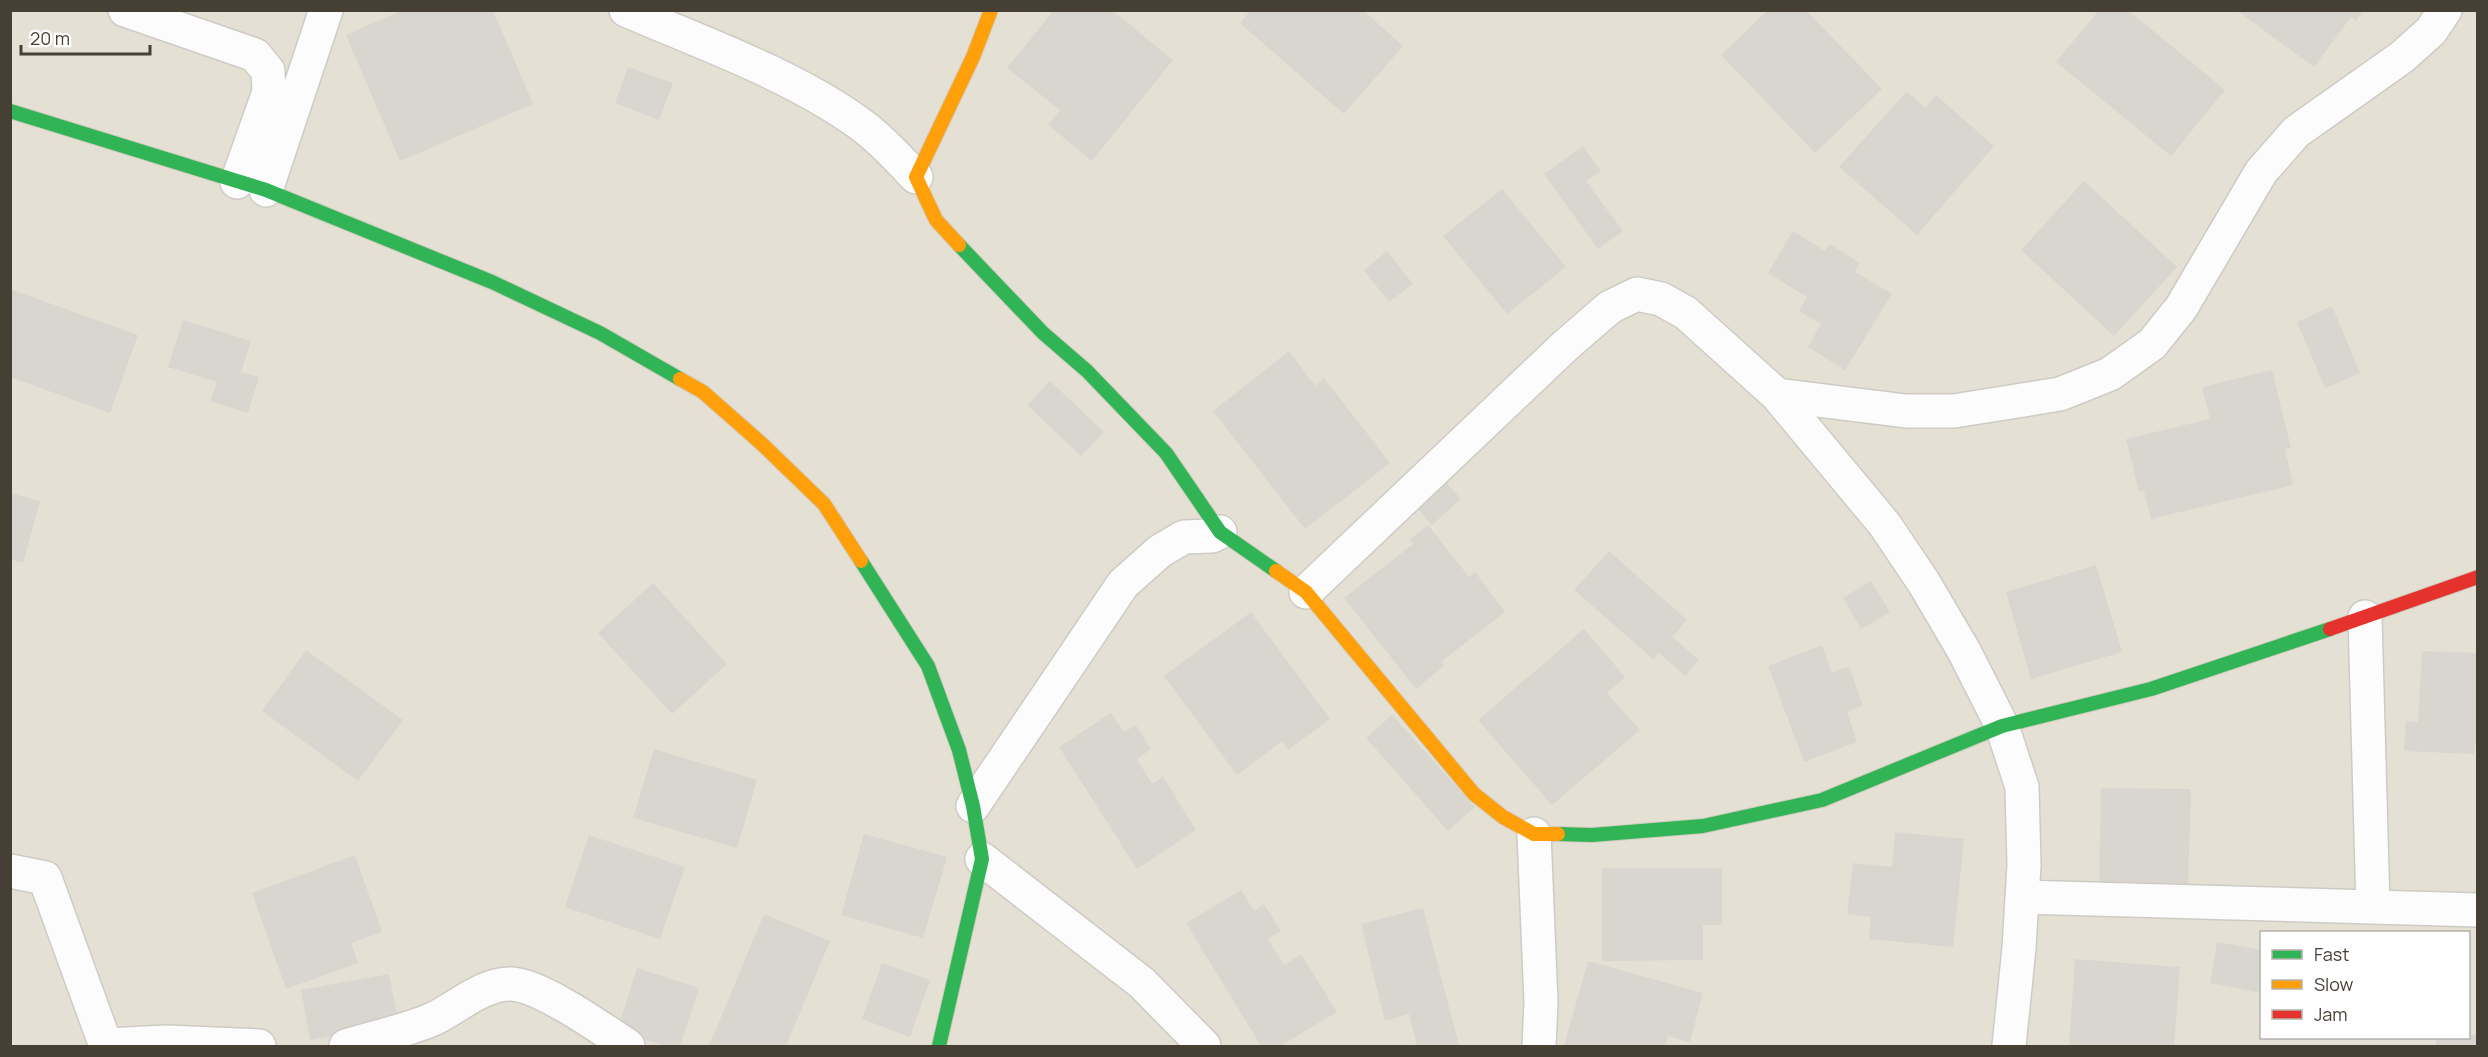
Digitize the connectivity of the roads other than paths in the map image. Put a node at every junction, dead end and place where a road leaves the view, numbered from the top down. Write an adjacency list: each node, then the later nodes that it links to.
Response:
1 (125, 10): 8 (street)
2 (326, 10): 8 (street)
3 (626, 10): 7 (street)
4 (991, 10): 7 (street)
5 (2445, 10): 9 (street)
6 (10, 111): 8 (street)
7 (916, 177): 10 (street)
8 (251, 186): 15 (street)
9 (1777, 395): 12 (street); 14 (street)
10 (1220, 532): 12 (street); 15 (street)
11 (2478, 577): 13 (street)
12 (1306, 592): 16 (street)
13 (2365, 617): 14 (street); 20 (street)
14 (2002, 726): 16 (street); 19 (street)
15 (973, 806): 17 (street)
16 (1534, 834): 28 (street)
17 (982, 859): 26 (street); 27 (street)
18 (10, 871): 22 (street)
19 (2022, 897): 20 (street); 29 (street)
20 (2373, 908): 21 (street)
21 (2478, 910)
22 (106, 1046): 23 (street)
23 (259, 1047)
24 (346, 1047): 25 (street)
25 (628, 1047)
26 (939, 1047)
27 (1204, 1047)
28 (1539, 1047)
29 (2010, 1047)

